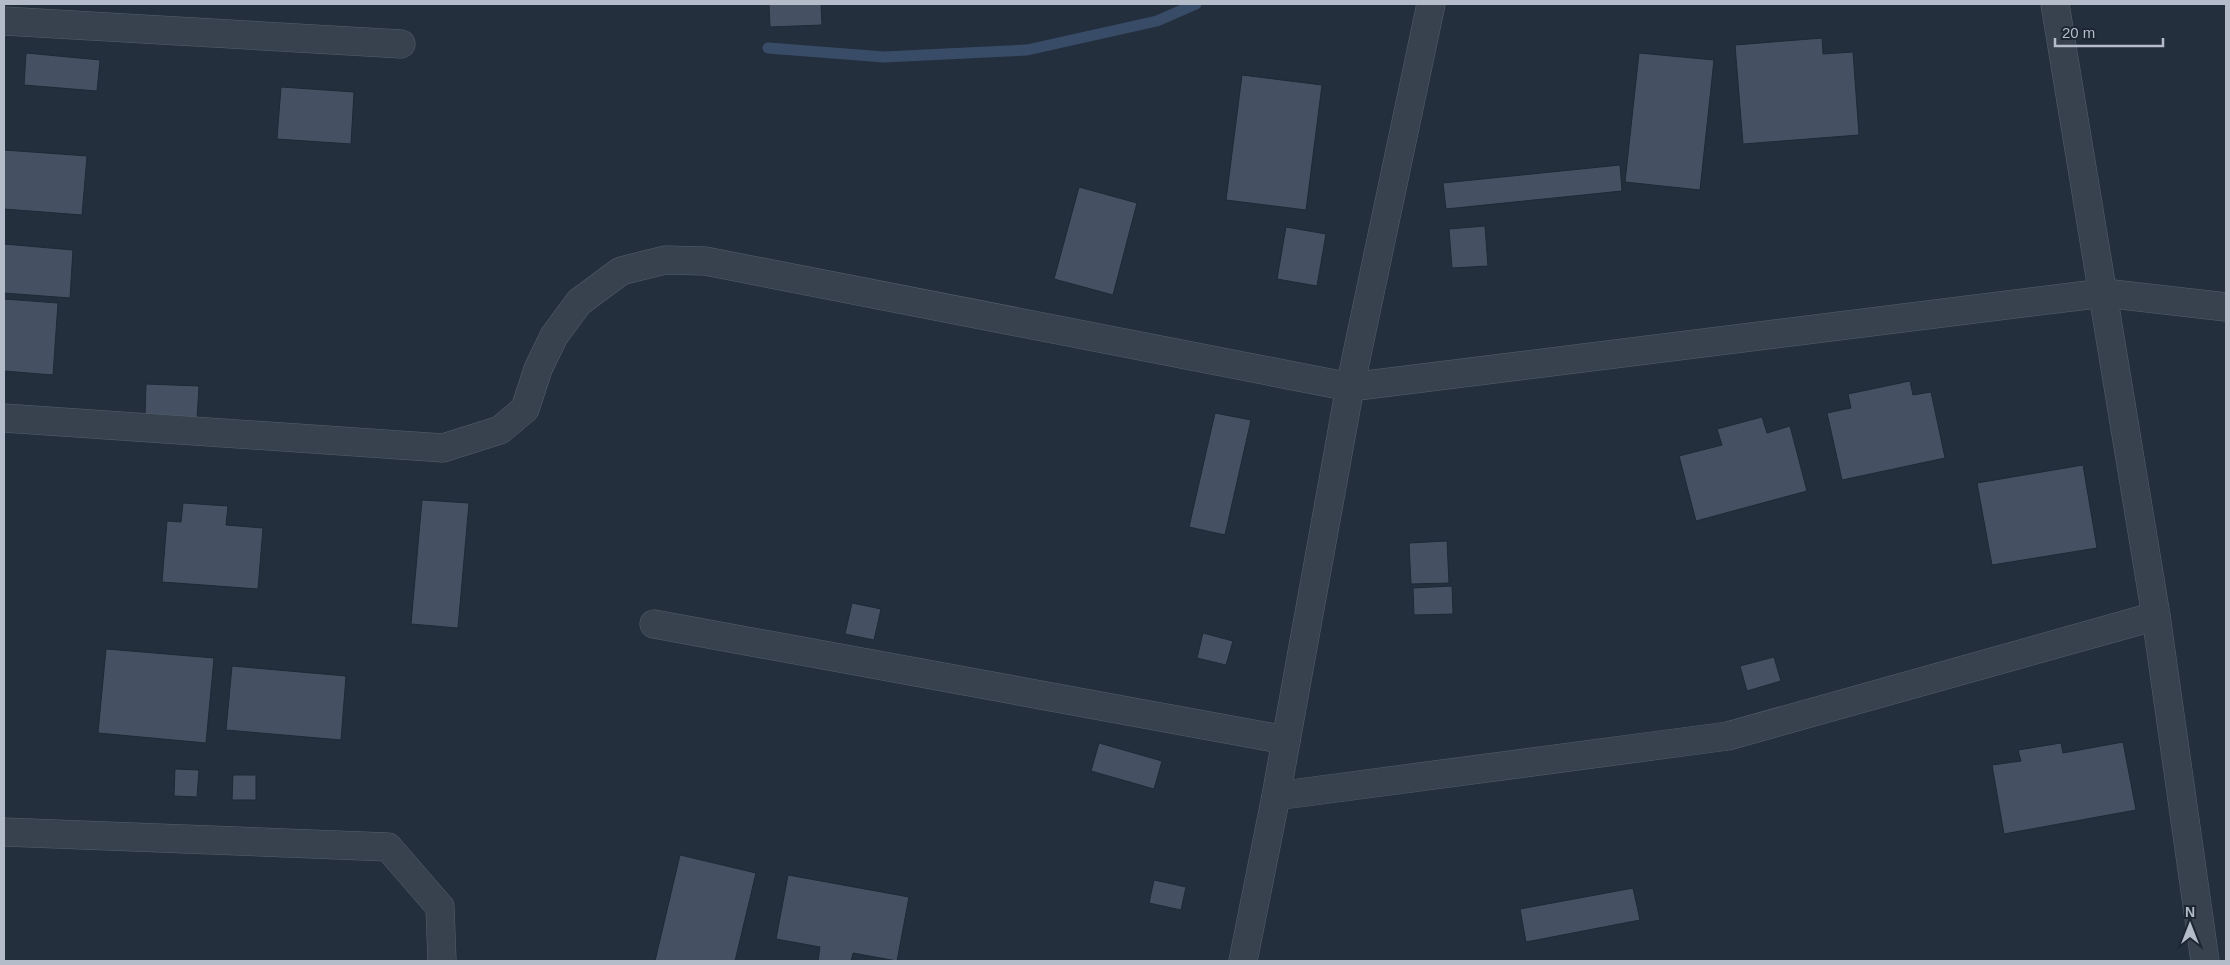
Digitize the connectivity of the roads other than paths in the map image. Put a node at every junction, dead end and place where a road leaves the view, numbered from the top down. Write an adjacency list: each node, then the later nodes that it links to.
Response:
1 (1431, 4): 7 (street)
2 (2055, 4): 5 (street)
3 (4, 21): 4 (street)
4 (401, 44)
5 (2104, 293): 6 (street); 7 (street); 9 (street)
6 (2226, 307)
7 (1350, 386): 8 (street); 11 (street)
8 (4, 418)
9 (2156, 616): 12 (street); 16 (street)
10 (654, 624): 11 (street)
11 (1286, 740): 12 (street)
12 (1276, 796): 15 (street)
13 (4, 832): 14 (street)
14 (442, 961)
15 (1243, 961)
16 (2205, 961)

